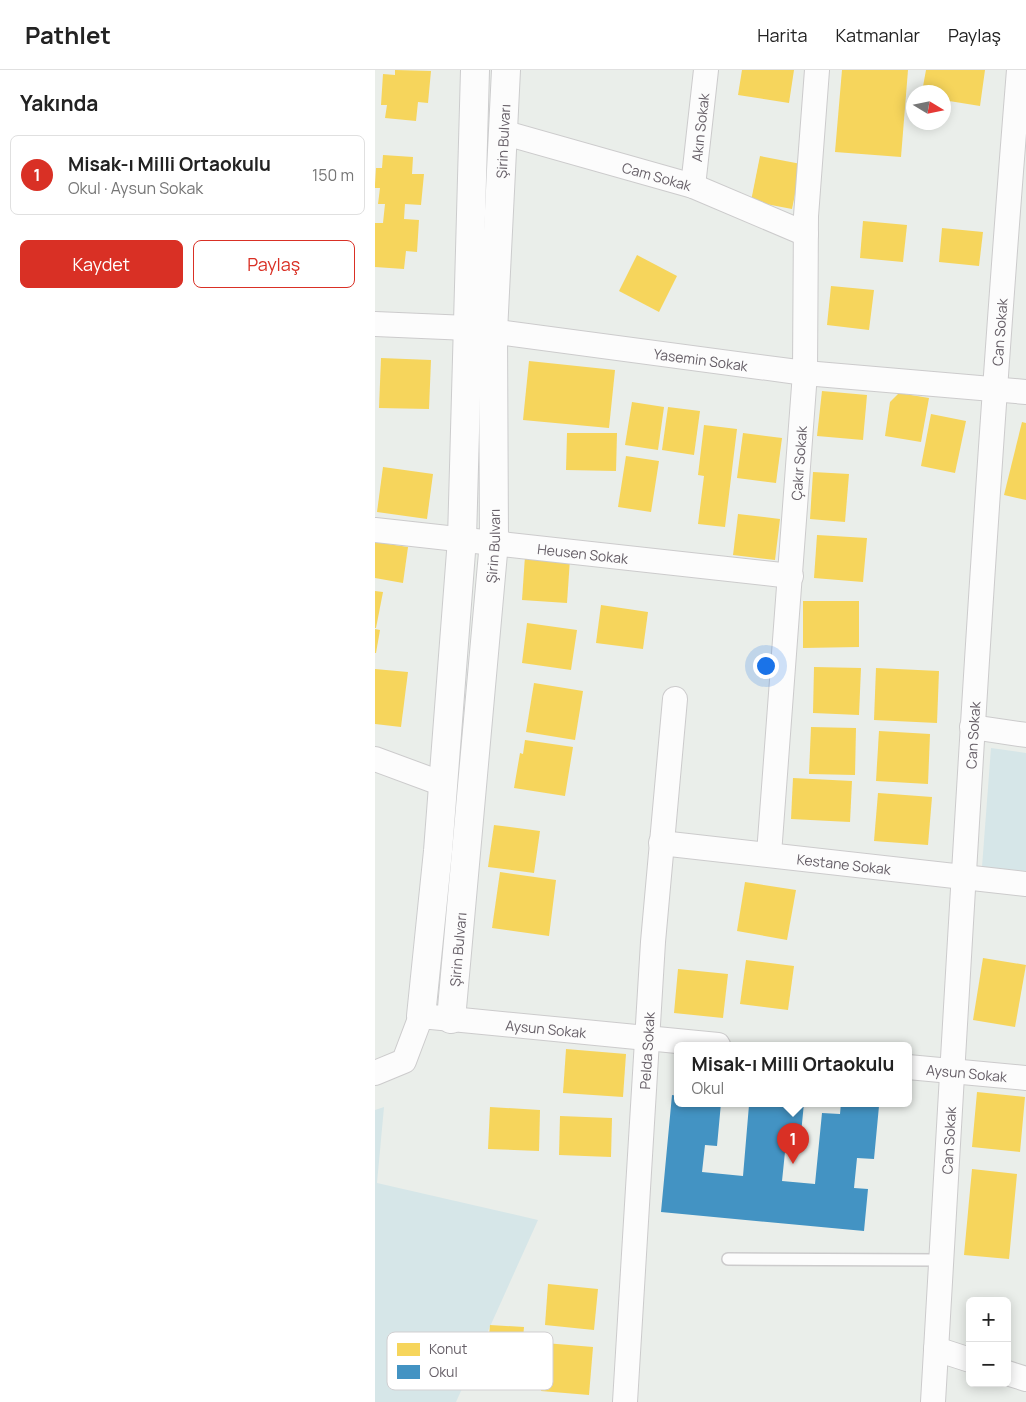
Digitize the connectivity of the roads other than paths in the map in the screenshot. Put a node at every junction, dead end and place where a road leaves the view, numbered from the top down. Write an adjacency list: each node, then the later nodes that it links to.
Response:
1 (475, 70): 10 (main road, Şirin Bulvarı)
2 (505, 70): 6 (main road, Şirin Bulvarı)
3 (706, 70): 7 (street, Akın Sokak)
4 (817, 70): 8 (street, Çakır Sokak)
5 (1019, 70): 12 (street, Can Sokak)
6 (502, 132): 7 (street, Cam Sokak); 10 (main road, Şirin Bulvarı)
7 (693, 186): 8 (street, Cam Sokak)
8 (806, 234): 11 (street, Çakır Sokak)
9 (375, 324): 10 (street, Yasemin Sokak)
10 (480, 330): 11 (street, Yasemin Sokak); 15 (main road, Şirin Bulvarı); 16 (main road, Şirin Bulvarı)
11 (805, 373): 12 (street, Yasemin Sokak); 17 (street, Çakır Sokak)
12 (993, 389): 13 (street, Yasemin Sokak); 19 (street, Can Sokak)
13 (1026, 392)
14 (375, 530): 15 (street, Heusen Sokak)
15 (462, 539): 16 (street, Heusen Sokak); 22 (main road, Şirin Bulvarı)
16 (494, 542): 17 (street, Heusen Sokak); 28 (main road, Şirin Bulvarı)
17 (791, 576): 24 (street, Çakır Sokak)
18 (675, 699): 23 (street, Pelda Sokak)
19 (972, 728): 20 (street); 25 (street, Can Sokak)
20 (1026, 735)
21 (375, 759): 22 (street)
22 (443, 782): 27 (main road, Şirin Bulvarı)
23 (661, 843): 24 (street, Kestane Sokak); 29 (street, Pelda Sokak)
24 (769, 854): 25 (street, Kestane Sokak)
25 (963, 878): 26 (street, Kestane Sokak); 32 (street, Can Sokak)
26 (1026, 884)
27 (421, 1016): 28 (street, Aysun Sokak); 33 (street)
28 (451, 1019): 29 (street, Aysun Sokak)
29 (647, 1037): 30 (street, Aysun Sokak); 41 (street, Pelda Sokak)
30 (691, 1042)
31 (912, 1067): 32 (street, Aysun Sokak)
32 (952, 1072): 34 (street, Aysun Sokak); 36 (street, Can Sokak)
33 (375, 1073)
34 (1026, 1078)
35 (728, 1260): 36 (lane)
36 (941, 1260): 37 (street, Can Sokak)
37 (937, 1349): 38 (street); 42 (street, Can Sokak)
38 (966, 1359)
39 (1011, 1373): 40 (street)
40 (1026, 1379)
41 (625, 1402)
42 (933, 1402)

